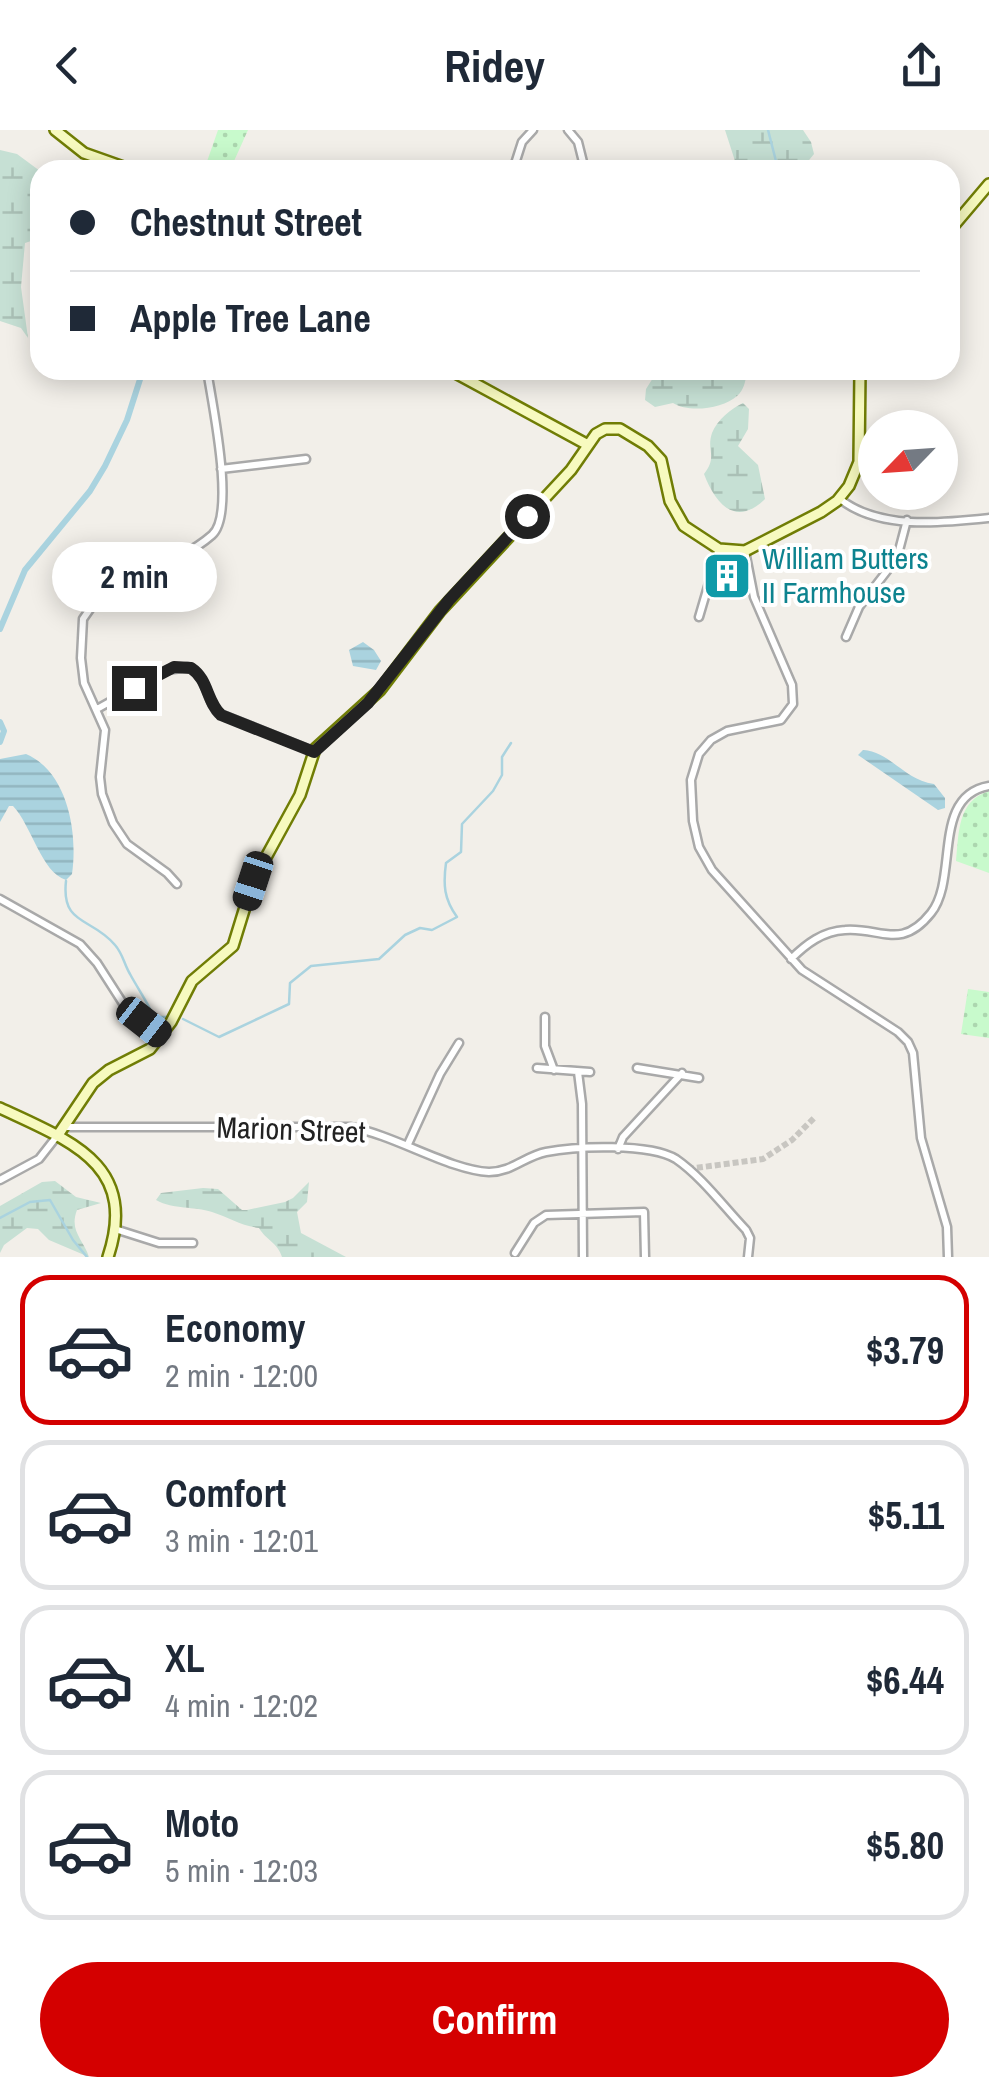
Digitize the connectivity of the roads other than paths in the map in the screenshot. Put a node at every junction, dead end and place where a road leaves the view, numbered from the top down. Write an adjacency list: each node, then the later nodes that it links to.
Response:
1 (55, 130): 4 (street)
2 (534, 130): 5 (street)
3 (568, 130): 6 (street)
4 (104, 160)
5 (517, 160)
6 (582, 160)
7 (989, 184): 8 (street)
8 (960, 218)
9 (209, 380): 14 (street)
10 (468, 380): 12 (street)
11 (860, 380): 15 (street)
12 (588, 445): 18 (street); 23 (street)
13 (306, 459): 14 (street)
14 (220, 469): 22 (street)
15 (840, 498): 17 (street); 19 (street)
16 (989, 518): 17 (street)
17 (908, 520): 21 (street)
18 (719, 549): 19 (street); 20 (street)
19 (745, 551): 27 (street)
20 (699, 618)
21 (846, 637)
22 (97, 709): 23 (street); 25 (street)
23 (314, 752): 29 (street)
24 (989, 786): 27 (street)
25 (177, 884)
26 (0, 900): 29 (street)
27 (791, 959): 52 (street)
28 (545, 1017): 33 (street)
29 (162, 1036): 39 (street)
30 (458, 1043): 40 (street)
31 (536, 1068): 33 (street)
32 (637, 1068): 36 (street)
33 (554, 1070): 34 (street)
34 (578, 1072): 35 (street); 42 (street)
35 (590, 1072)
36 (682, 1073): 37 (street); 41 (street)
37 (699, 1078)
38 (0, 1108): 39 (street)
39 (61, 1131): 40 (street, Marion Street); 43 (street); 45 (street)
40 (408, 1144): 42 (street, Marion Street)
41 (618, 1149): 42 (street, Marion Street); 51 (street, Marion Street)
42 (582, 1150): 44 (street)
43 (0, 1180)
44 (582, 1213): 47 (street); 49 (street); 50 (street)
45 (115, 1229): 46 (street); 48 (street)
46 (194, 1243)
47 (516, 1253)
48 (108, 1257)
49 (583, 1257)
50 (645, 1257)
51 (748, 1257)
52 (948, 1257)

